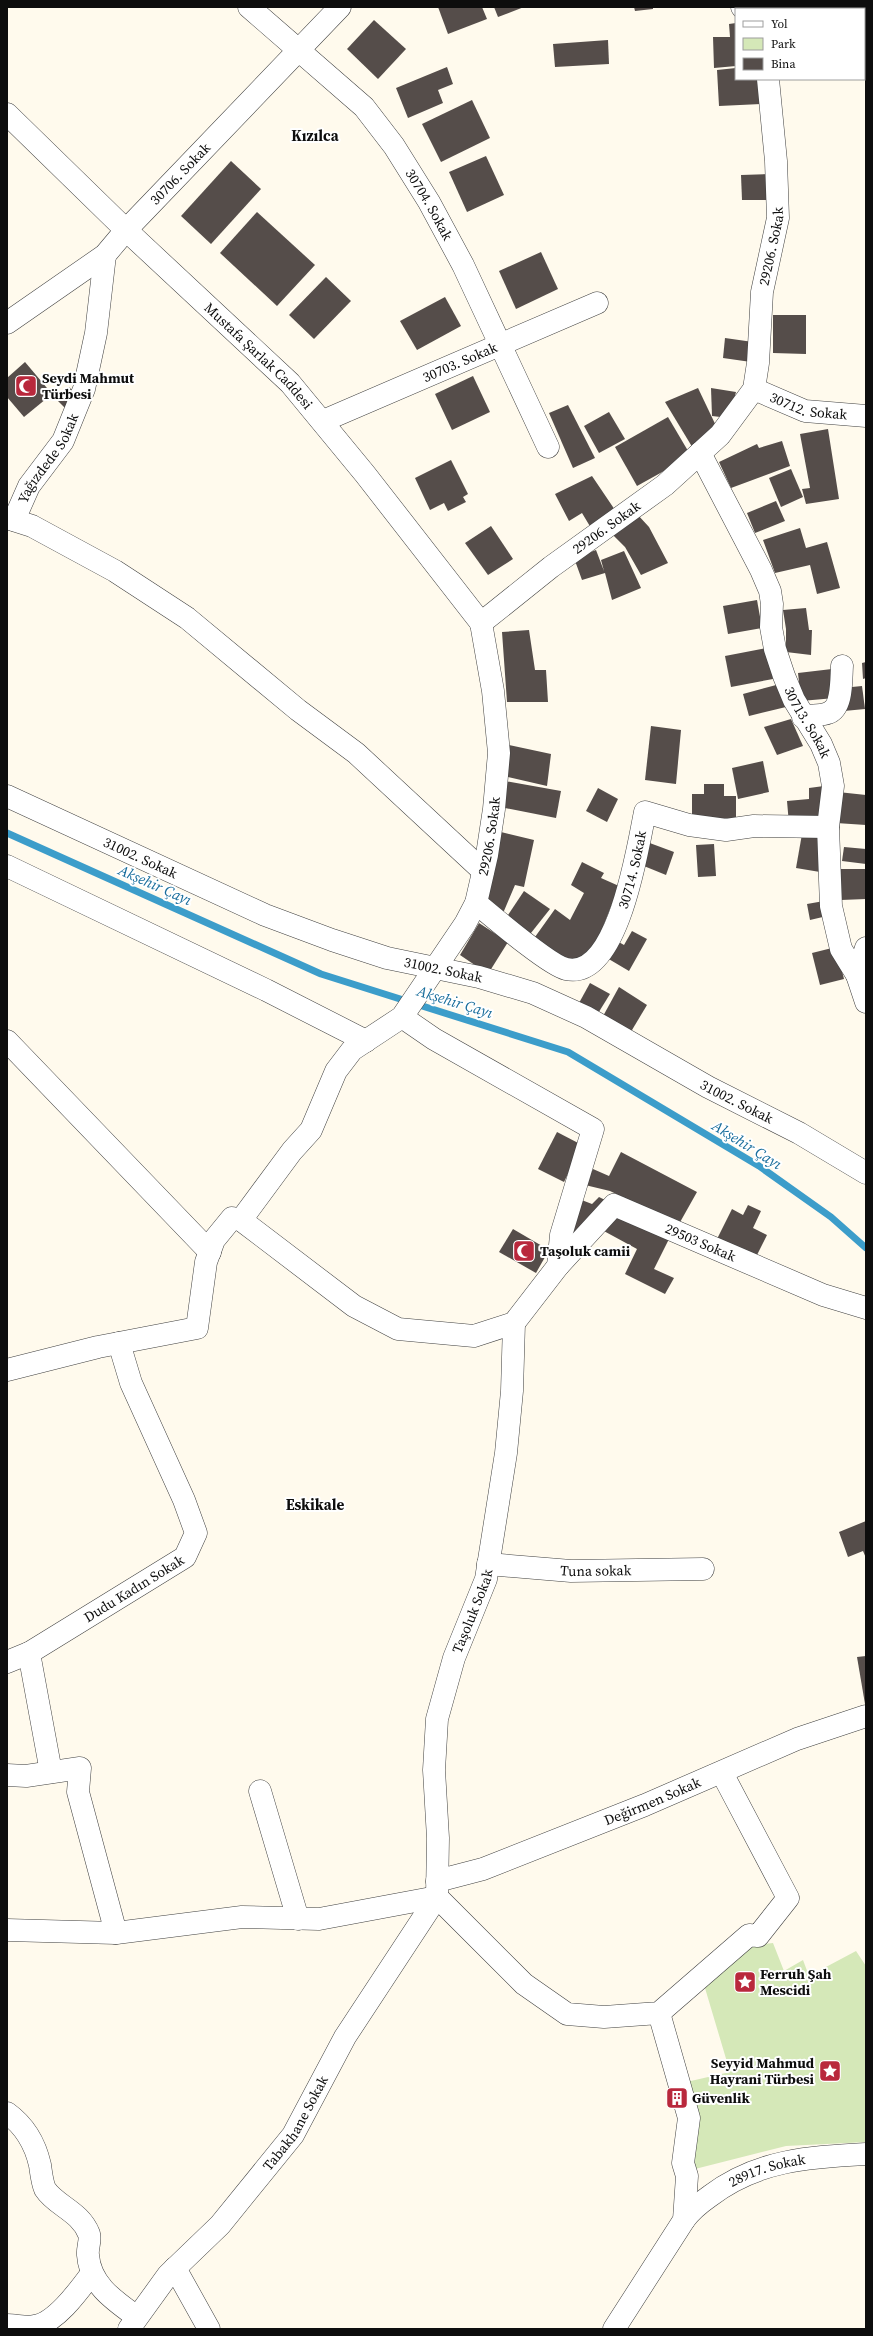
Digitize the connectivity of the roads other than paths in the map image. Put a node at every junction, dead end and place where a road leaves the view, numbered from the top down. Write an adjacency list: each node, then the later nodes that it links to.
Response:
1 (249, 7): 3 (street, 30704. Sokak)
2 (340, 7): 3 (street, 30706. Sokak)
3 (297, 50): 6 (street, 30706. Sokak); 10 (street, 30704. Sokak)
4 (768, 80): 11 (street, 29206. Sokak)
5 (7, 114): 6 (street, Mustafa Şarlak Caddesi)
6 (126, 230): 7 (street, 30706. Sokak); 13 (street, Mustafa Şarlak Caddesi)
7 (105, 255): 9 (street, 30706. Sokak); 16 (street, Yağızdede Sokak)
8 (597, 303): 10 (street, 30703. Sokak)
9 (7, 323)
10 (501, 345): 13 (street, 30703. Sokak); 14 (street, 30704. Sokak)
11 (754, 389): 12 (street, 30712. Sokak); 15 (street, 29206. Sokak)
12 (866, 416)
13 (323, 421): 17 (street, Mustafa Şarlak Caddesi)
14 (548, 447)
15 (700, 453): 17 (street, 29206. Sokak); 19 (street, 30713. Sokak)
16 (10, 519): 23 (street)
17 (481, 623): 23 (street, 29206. Sokak)
18 (842, 666): 19 (street)
19 (803, 717): 21 (street, 30713. Sokak)
20 (7, 796): 26 (street, 31002. Sokak)
21 (828, 827): 24 (street, 30714. Sokak); 27 (street, 30713. Sokak)
22 (7, 866): 31 (street)
23 (483, 871): 24 (street, 29206. Sokak)
24 (476, 903): 26 (street, 29206. Sokak)
25 (866, 948): 27 (street)
26 (435, 967): 29 (street, 29206. Sokak); 32 (street, 31002. Sokak)
27 (857, 975): 28 (street, 30713. Sokak)
28 (866, 1002)
29 (402, 1017): 31 (street); 35 (street)
30 (7, 1041): 34 (street)
31 (366, 1041): 33 (street)
32 (866, 1173)
33 (241, 1220): 34 (street); 37 (street)
34 (210, 1252): 38 (street)
35 (558, 1266): 36 (street, 29503 Sokak); 37 (street)
36 (866, 1308)
37 (514, 1323): 40 (street, Taşoluk Sokak)
38 (120, 1343): 39 (street); 42 (street, Dudu Kadın Sokak)
39 (7, 1370)
40 (488, 1564): 41 (street, Tuna sokak); 49 (street, Taşoluk Sokak)
41 (703, 1569)
42 (29, 1653): 43 (street, Dudu Kadın Sokak); 45 (street)
43 (7, 1662)
44 (866, 1716): 46 (street, Değirmen Sokak)
45 (51, 1772): 47 (street); 52 (street)
46 (722, 1773): 49 (street, Değirmen Sokak); 53 (street)
47 (7, 1775)
48 (260, 1791): 50 (street)
49 (437, 1889): 50 (street, Değirmen Sokak); 53 (street); 57 (street, Tabakhane Sokak)
50 (298, 1919): 52 (street, Değirmen Sokak)
51 (7, 1930): 52 (street, Değirmen Sokak)
52 (116, 1933)
53 (659, 2013): 56 (street)
54 (7, 2113): 58 (street)
55 (866, 2154): 56 (street, 28917. Sokak)
56 (684, 2220): 62 (street, 28917. Sokak)
57 (175, 2268): 59 (street, Tabakhane Sokak); 61 (street)
58 (92, 2273): 59 (street); 60 (street)
59 (133, 2323)
60 (7, 2324)
61 (209, 2329)
62 (614, 2329)

